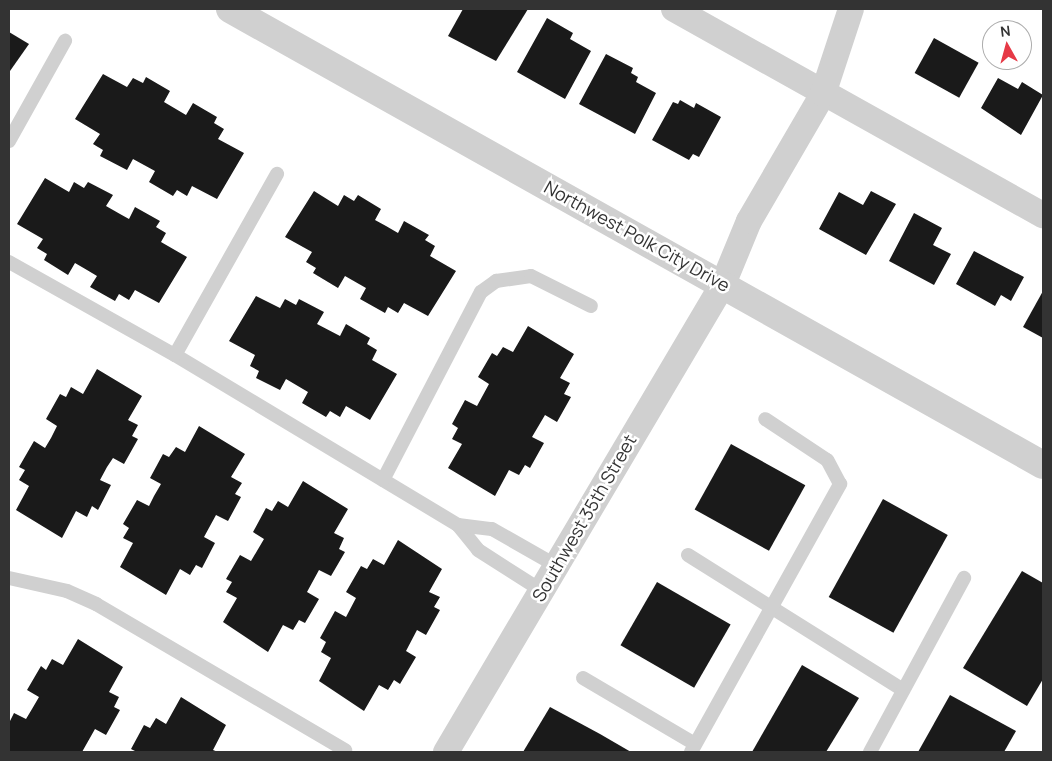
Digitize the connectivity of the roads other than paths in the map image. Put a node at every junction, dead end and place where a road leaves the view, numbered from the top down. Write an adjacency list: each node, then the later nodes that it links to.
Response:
1 (230, 9): 10 (street, Northwest Polk City Drive)
2 (674, 9): 5 (street)
3 (851, 9): 5 (street, Southwest 35th Street)
4 (65, 41): 6 (lane)
5 (823, 94): 8 (street); 10 (street, Southwest 35th Street)
6 (9, 141)
7 (277, 174): 12 (lane)
8 (1043, 215)
9 (9, 262): 12 (lane)
10 (723, 284): 14 (street, Northwest Polk City Drive); 18 (street, Southwest 35th Street)
11 (591, 306): 15 (lane)
12 (175, 354): 15 (lane)
13 (764, 419): 22 (lane)
14 (1043, 465)
15 (383, 480): 16 (lane)
16 (458, 525): 18 (lane); 21 (lane)
17 (688, 555): 22 (lane)
18 (555, 565): 21 (street, Southwest 35th Street)
19 (9, 578): 26 (lane)
20 (964, 578): 24 (lane)
21 (542, 591): 27 (street, Southwest 35th Street)
22 (770, 608): 24 (lane); 25 (lane)
23 (583, 678): 25 (lane)
24 (903, 690): 28 (lane)
25 (693, 748)
26 (345, 750)
27 (446, 752)
28 (870, 752)

